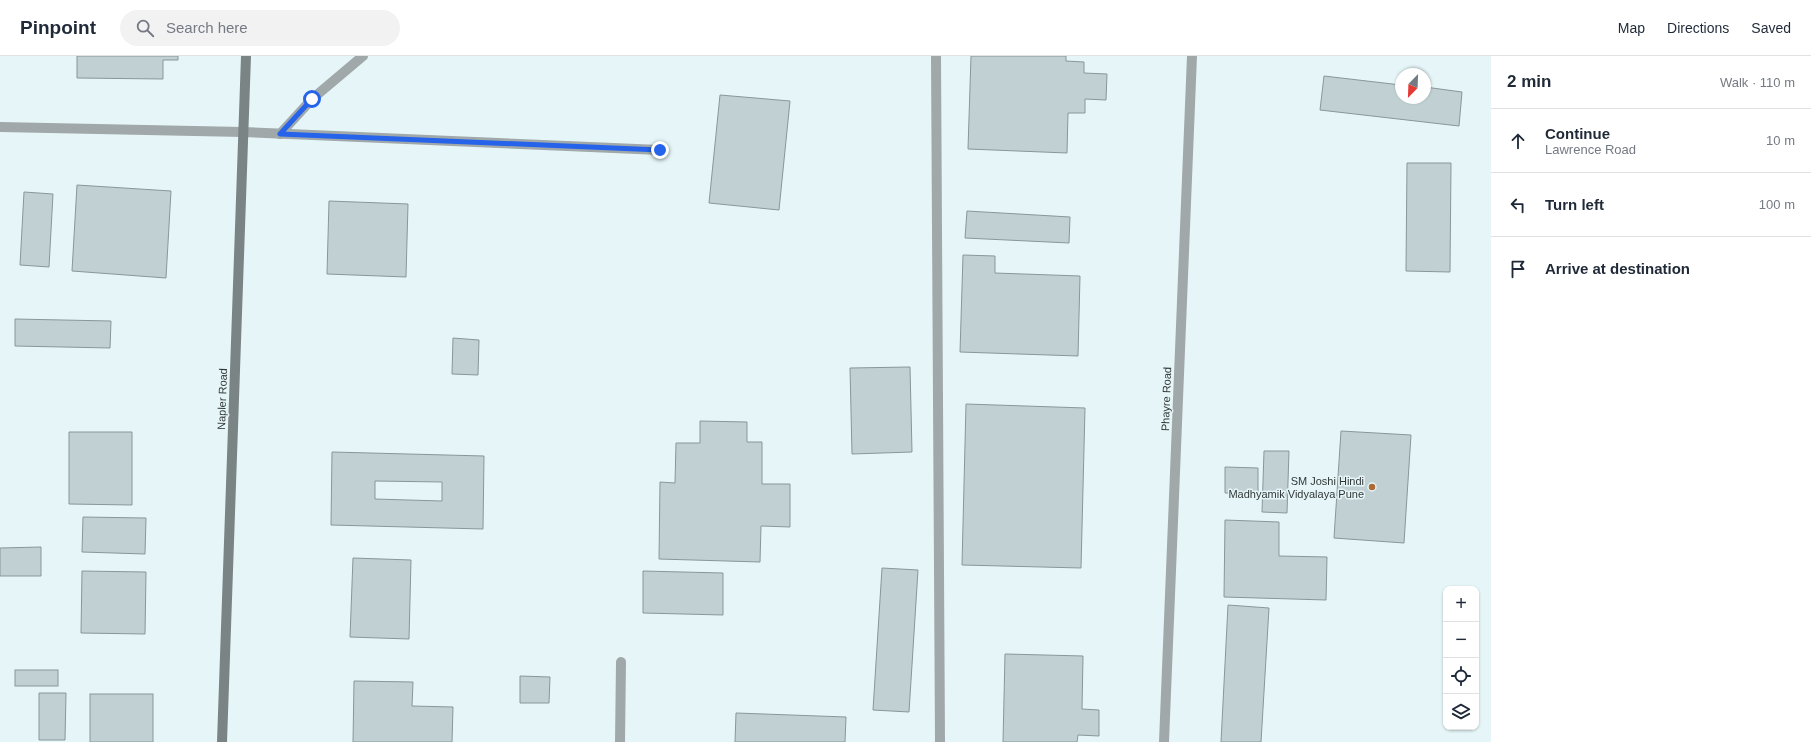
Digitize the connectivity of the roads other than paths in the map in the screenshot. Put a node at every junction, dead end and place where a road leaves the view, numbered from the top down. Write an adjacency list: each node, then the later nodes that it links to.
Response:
1 (246, 56): 6 (street, Napler Road)
2 (363, 56): 7 (street)
3 (936, 56): 12 (street)
4 (1192, 56): 13 (street, Phayre Road)
5 (0, 126): 6 (street)
6 (243, 132): 7 (street); 10 (street, Napler Road)
7 (280, 134): 8 (street)
8 (660, 150)
9 (621, 662): 11 (street)
10 (222, 742)
11 (620, 742)
12 (940, 742)
13 (1164, 742)

